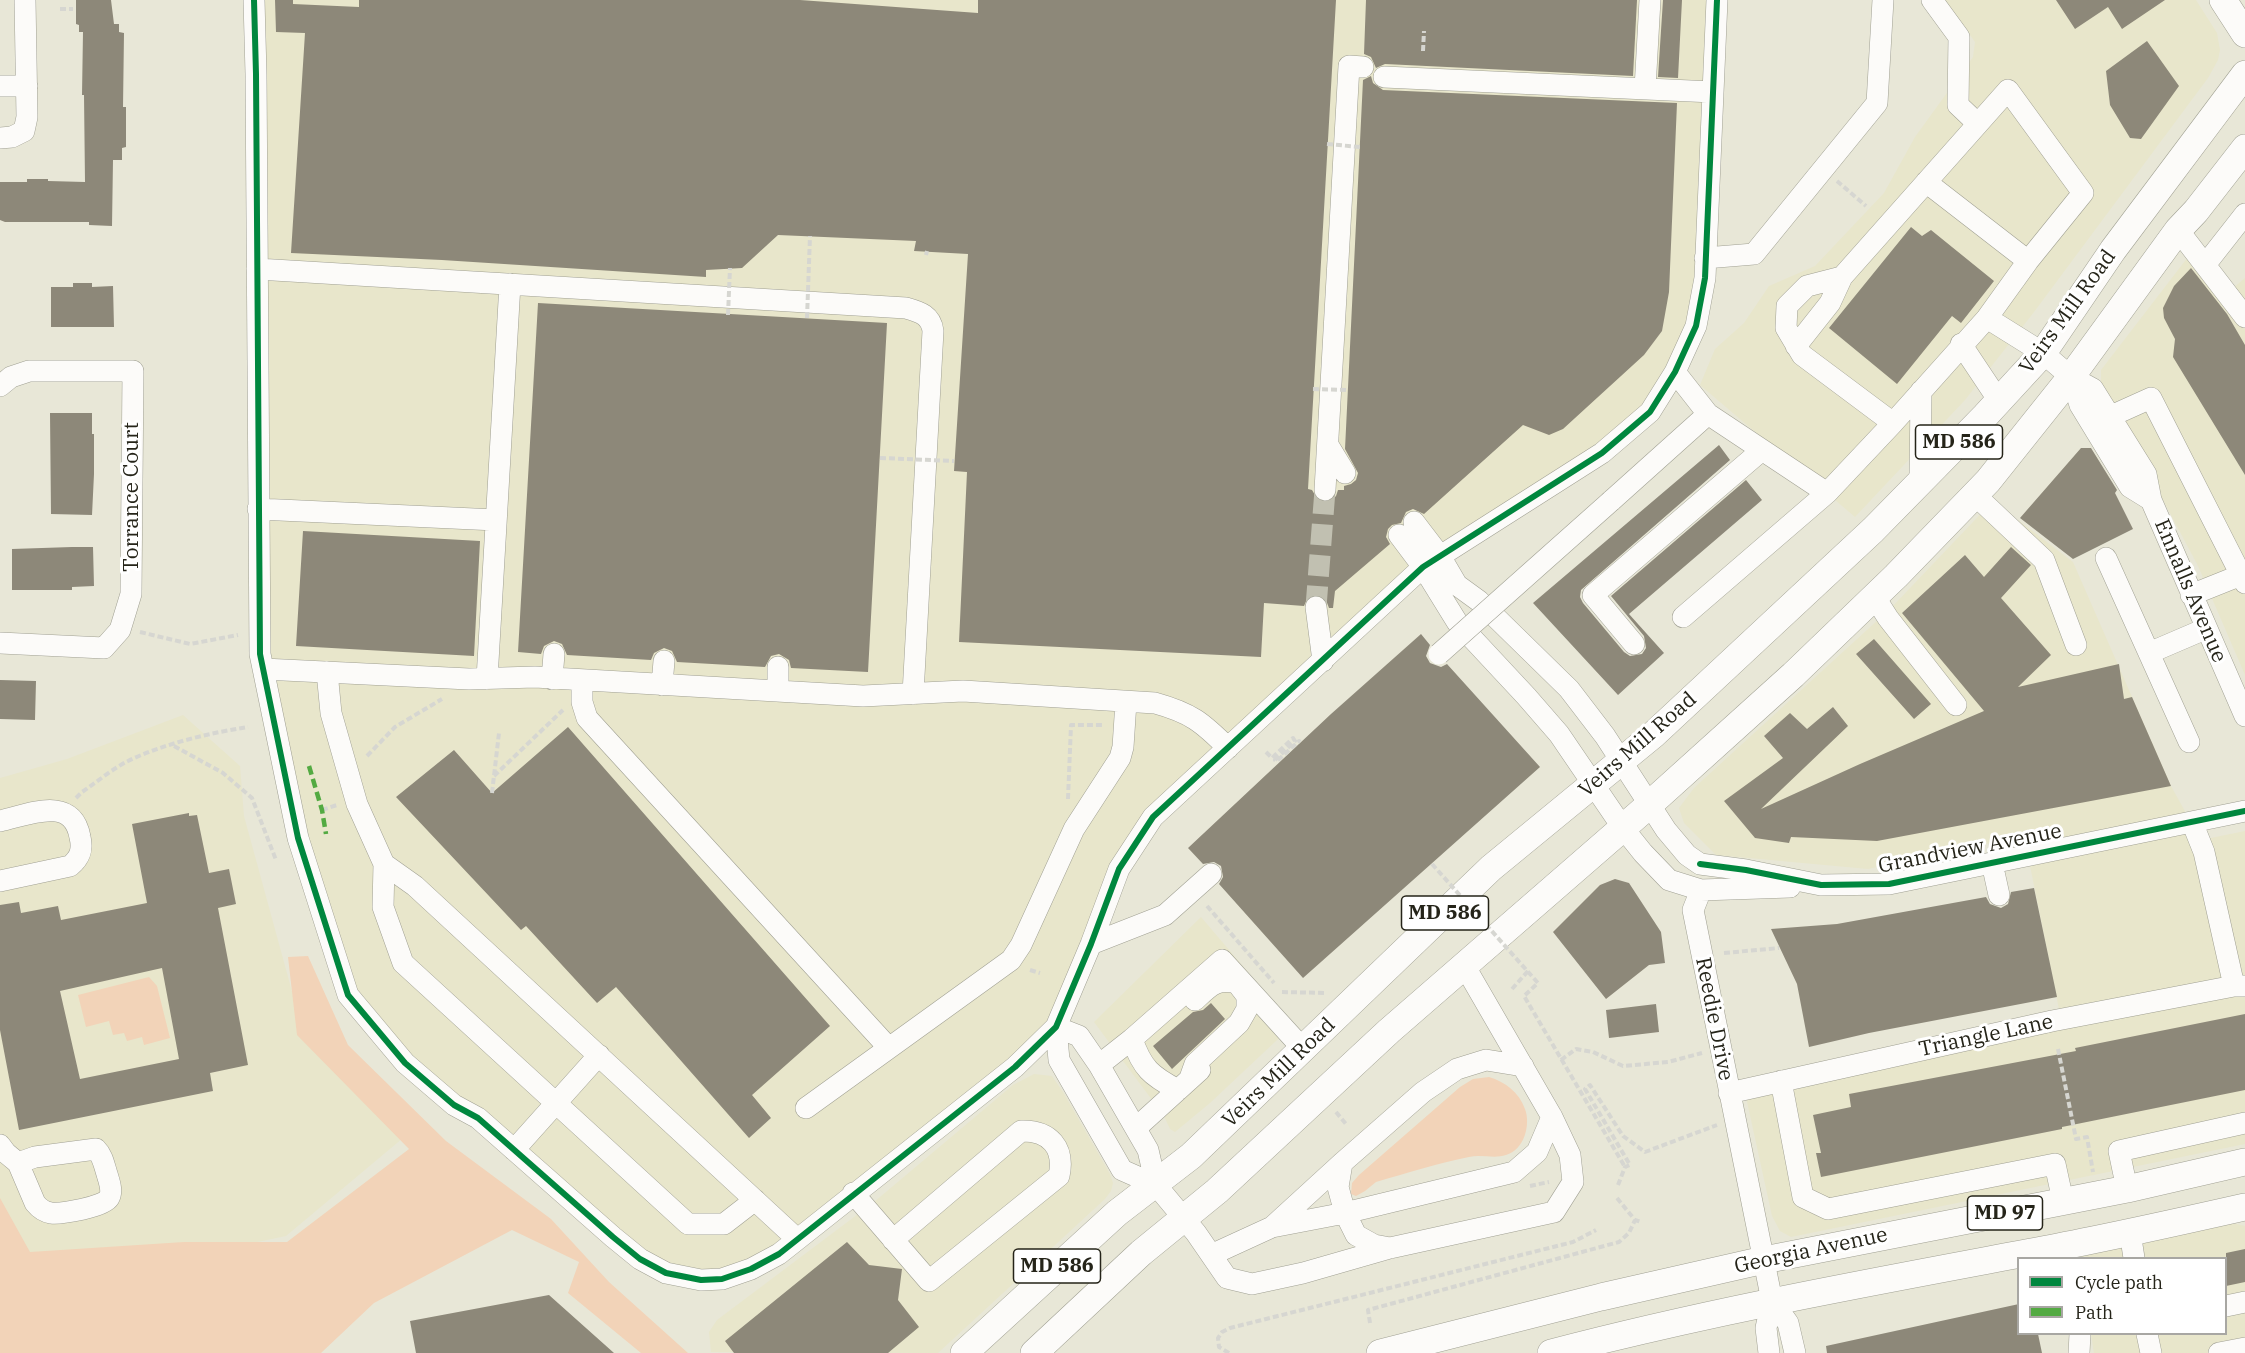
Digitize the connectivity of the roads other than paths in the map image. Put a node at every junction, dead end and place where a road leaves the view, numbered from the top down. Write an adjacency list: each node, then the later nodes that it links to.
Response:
1 (25, 0): 13 (street)
2 (254, 0): 25 (street)
3 (1650, 0): 14 (street)
4 (1717, 0): 15 (street)
5 (1883, 0): 22 (street)
6 (1932, 0): 16 (street)
7 (2223, 0): 8 (main road)
8 (2245, 34)
9 (1363, 67): 41 (street)
10 (2245, 74): 32 (main road, Veirs Mill Road / MD 586)
11 (1384, 77): 14 (street)
12 (0, 86): 13 (street)
13 (27, 86): 17 (street)
14 (1645, 89): 15 (street)
15 (1713, 92): 22 (street)
16 (1978, 124): 19 (street); 23 (street)
17 (0, 138)
18 (2245, 148): 21 (main road, Veirs Mill Road / MD 586)
19 (1926, 182): 23 (street); 26 (street)
20 (2245, 214): 24 (street)
21 (2178, 230): 24 (street); 34 (main road, Veirs Mill Road / MD 586)
22 (1706, 258): 33 (street)
23 (2028, 261): 29 (street)
24 (2205, 265): 28 (street)
25 (257, 269): 27 (street); 49 (street)
26 (1842, 277): 31 (street); 31 (street)
27 (510, 284): 50 (street); 76 (street)
28 (2245, 317)
29 (1987, 318): 30 (street); 32 (street, Ennalls Avenue)
30 (1961, 344): 36 (street); 37 (street)
31 (1799, 351): 40 (street)
32 (2043, 353): 34 (street, Ennalls Avenue); 37 (main road, Veirs Mill Road / MD 586)
33 (1675, 372): 38 (street); 53 (street)
34 (2071, 377): 39 (street, Ennalls Avenue); 47 (main road, Veirs Mill Road / MD 586); 48 (street, Ennalls Avenue)
35 (0, 386): 60 (street, Torrance Court)
36 (1921, 391): 40 (street); 44 (street)
37 (1999, 401): 44 (main road, Veirs Mill Road / MD 586)
38 (1708, 414): 42 (street); 65 (street, bridge)
39 (2111, 416): 48 (street, Ennalls Avenue); 54 (street)
40 (1893, 423): 46 (street)
41 (1328, 445): 43 (street); 45 (street)
42 (1762, 450): 46 (street); 61 (street)
43 (1345, 473)
44 (1920, 482): 82 (main road, Veirs Mill Road / MD 586)
45 (1325, 490)
46 (1827, 493): 58 (street)
47 (1975, 495): 56 (main road, Veirs Mill Road / MD 586); 62 (street)
48 (2151, 500): 55 (street, Ennalls Avenue)
49 (258, 509): 50 (street); 69 (street)
50 (496, 520): 72 (street)
51 (1407, 529): 53 (street)
52 (2106, 558): 63 (street)
53 (1431, 562): 67 (street); 82 (street, Grandview Avenue); 83 (street)
54 (2243, 579): 55 (street)
55 (2191, 595): 59 (street, Ennalls Avenue)
56 (1874, 596): 78 (street); 84 (main road, Veirs Mill Road / MD 586)
57 (1316, 607): 67 (street)
58 (1683, 617)
59 (2205, 628): 63 (street); 79 (street, Ennalls Avenue)
60 (0, 643)
61 (1634, 644)
62 (2076, 645)
63 (2149, 653): 80 (street)
64 (554, 654): 71 (street)
65 (1439, 654)
66 (664, 661): 74 (street)
67 (1323, 661): 81 (street)
68 (778, 667): 75 (street)
69 (263, 669): 70 (street); 116 (street)
70 (327, 672): 72 (street); 90 (street)
71 (552, 678): 72 (street); 73 (street)
72 (487, 679)
73 (582, 680): 74 (street); 102 (street)
74 (662, 684): 75 (street)
75 (777, 691): 76 (street)
76 (913, 694): 77 (street)
77 (1126, 702): 81 (street); 102 (street)
78 (1956, 705)
79 (2245, 716)
80 (2189, 742)
81 (1228, 748): 96 (street)
82 (1620, 761): 83 (main road, Veirs Mill Road / MD 586); 84 (street, Grandview Avenue)
83 (1592, 785): 88 (street); 103 (main road, Veirs Mill Road / MD 586)
84 (1649, 805): 88 (main road, Veirs Mill Road / MD 586); 93 (street, Grandview Avenue)
85 (2245, 812): 87 (street, Grandview Avenue)
86 (0, 821): 92 (street)
87 (2192, 822): 89 (street, Grandview Avenue); 98 (street)
88 (1623, 828): 94 (street); 97 (main road, Veirs Mill Road / MD 586)
89 (1992, 863): 93 (street, Grandview Avenue); 95 (street)
90 (384, 864): 104 (street); 110 (street)
91 (1211, 874): 96 (street)
92 (0, 881)
93 (1821, 885): 94 (street, Grandview Avenue)
94 (1701, 890): 109 (street, Reedie Drive)
95 (1999, 895)
96 (1091, 944): 100 (street)
97 (1464, 965): 106 (street); 127 (main road, Veirs Mill Road / MD 586)
98 (2239, 986): 107 (street, Triangle Lane)
99 (1268, 1009): 101 (street); 103 (street); 108 (street)
100 (1056, 1027): 105 (street); 120 (street); 122 (street)
101 (1136, 1036): 105 (street); 108 (street); 108 (street)
102 (888, 1047): 111 (street)
103 (1304, 1050): 120 (main road, Veirs Mill Road / MD 586)
104 (599, 1055): 110 (street); 123 (street)
105 (1098, 1065): 114 (street)
106 (1523, 1066): 112 (street); 119 (street)
107 (1782, 1081): 109 (street, Triangle Lane); 124 (street)
108 (1184, 1084): 114 (street)
109 (1729, 1093): 137 (street, Reedie Drive)
110 (556, 1103): 116 (street); 123 (street)
111 (806, 1108)
112 (1552, 1117): 126 (street); 132 (street)
113 (2245, 1122): 121 (street)
114 (1136, 1128): 120 (street)
115 (0, 1145): 118 (street)
116 (514, 1150): 130 (street)
117 (2245, 1162): 121 (main road, Georgia Avenue / MD 97)
118 (18, 1163)
119 (1342, 1163): 126 (street); 128 (street)
120 (1156, 1185): 127 (street); 146 (main road, Veirs Mill Road / MD 586)
121 (2127, 1189): 124 (main road, Georgia Avenue / MD 97)
122 (853, 1193): 130 (street); 131 (street)
123 (755, 1200): 130 (street)
124 (2063, 1201): 137 (main road, Georgia Avenue / MD 97)
125 (2245, 1207): 129 (main road, Georgia Avenue / MD 97)
126 (1345, 1213): 128 (street); 132 (street)
127 (1185, 1220): 134 (street); 144 (main road, Veirs Mill Road / MD 586)
128 (1272, 1227): 134 (street)
129 (2130, 1232): 133 (main road, Georgia Avenue / MD 97); 136 (street)
130 (797, 1239)
131 (893, 1240): 131 (street)
132 (1390, 1248): 134 (street)
133 (2062, 1252): 135 (main road, Georgia Avenue / MD 97)
134 (1211, 1255)
135 (2032, 1257)
136 (2134, 1257)
137 (1764, 1260): 139 (street, Reedie Drive); 147 (main road, Georgia Avenue / MD 97)
138 (2017, 1260): 139 (main road, Georgia Avenue / MD 97)
139 (1772, 1301): 148 (main road, Georgia Avenue / MD 97); 149 (street, Reedie Drive); 150 (street, Reedie Drive)
140 (2245, 1302): 141 (street)
141 (2227, 1306)
142 (2080, 1335): 151 (street)
143 (2147, 1335): 152 (street)
144 (1046, 1348)
145 (2245, 1348): 153 (street)
146 (964, 1353)
147 (1380, 1353)
148 (1551, 1353)
149 (1768, 1353)
150 (1795, 1353)
151 (2079, 1353)
152 (2151, 1353)
153 (2219, 1353)

